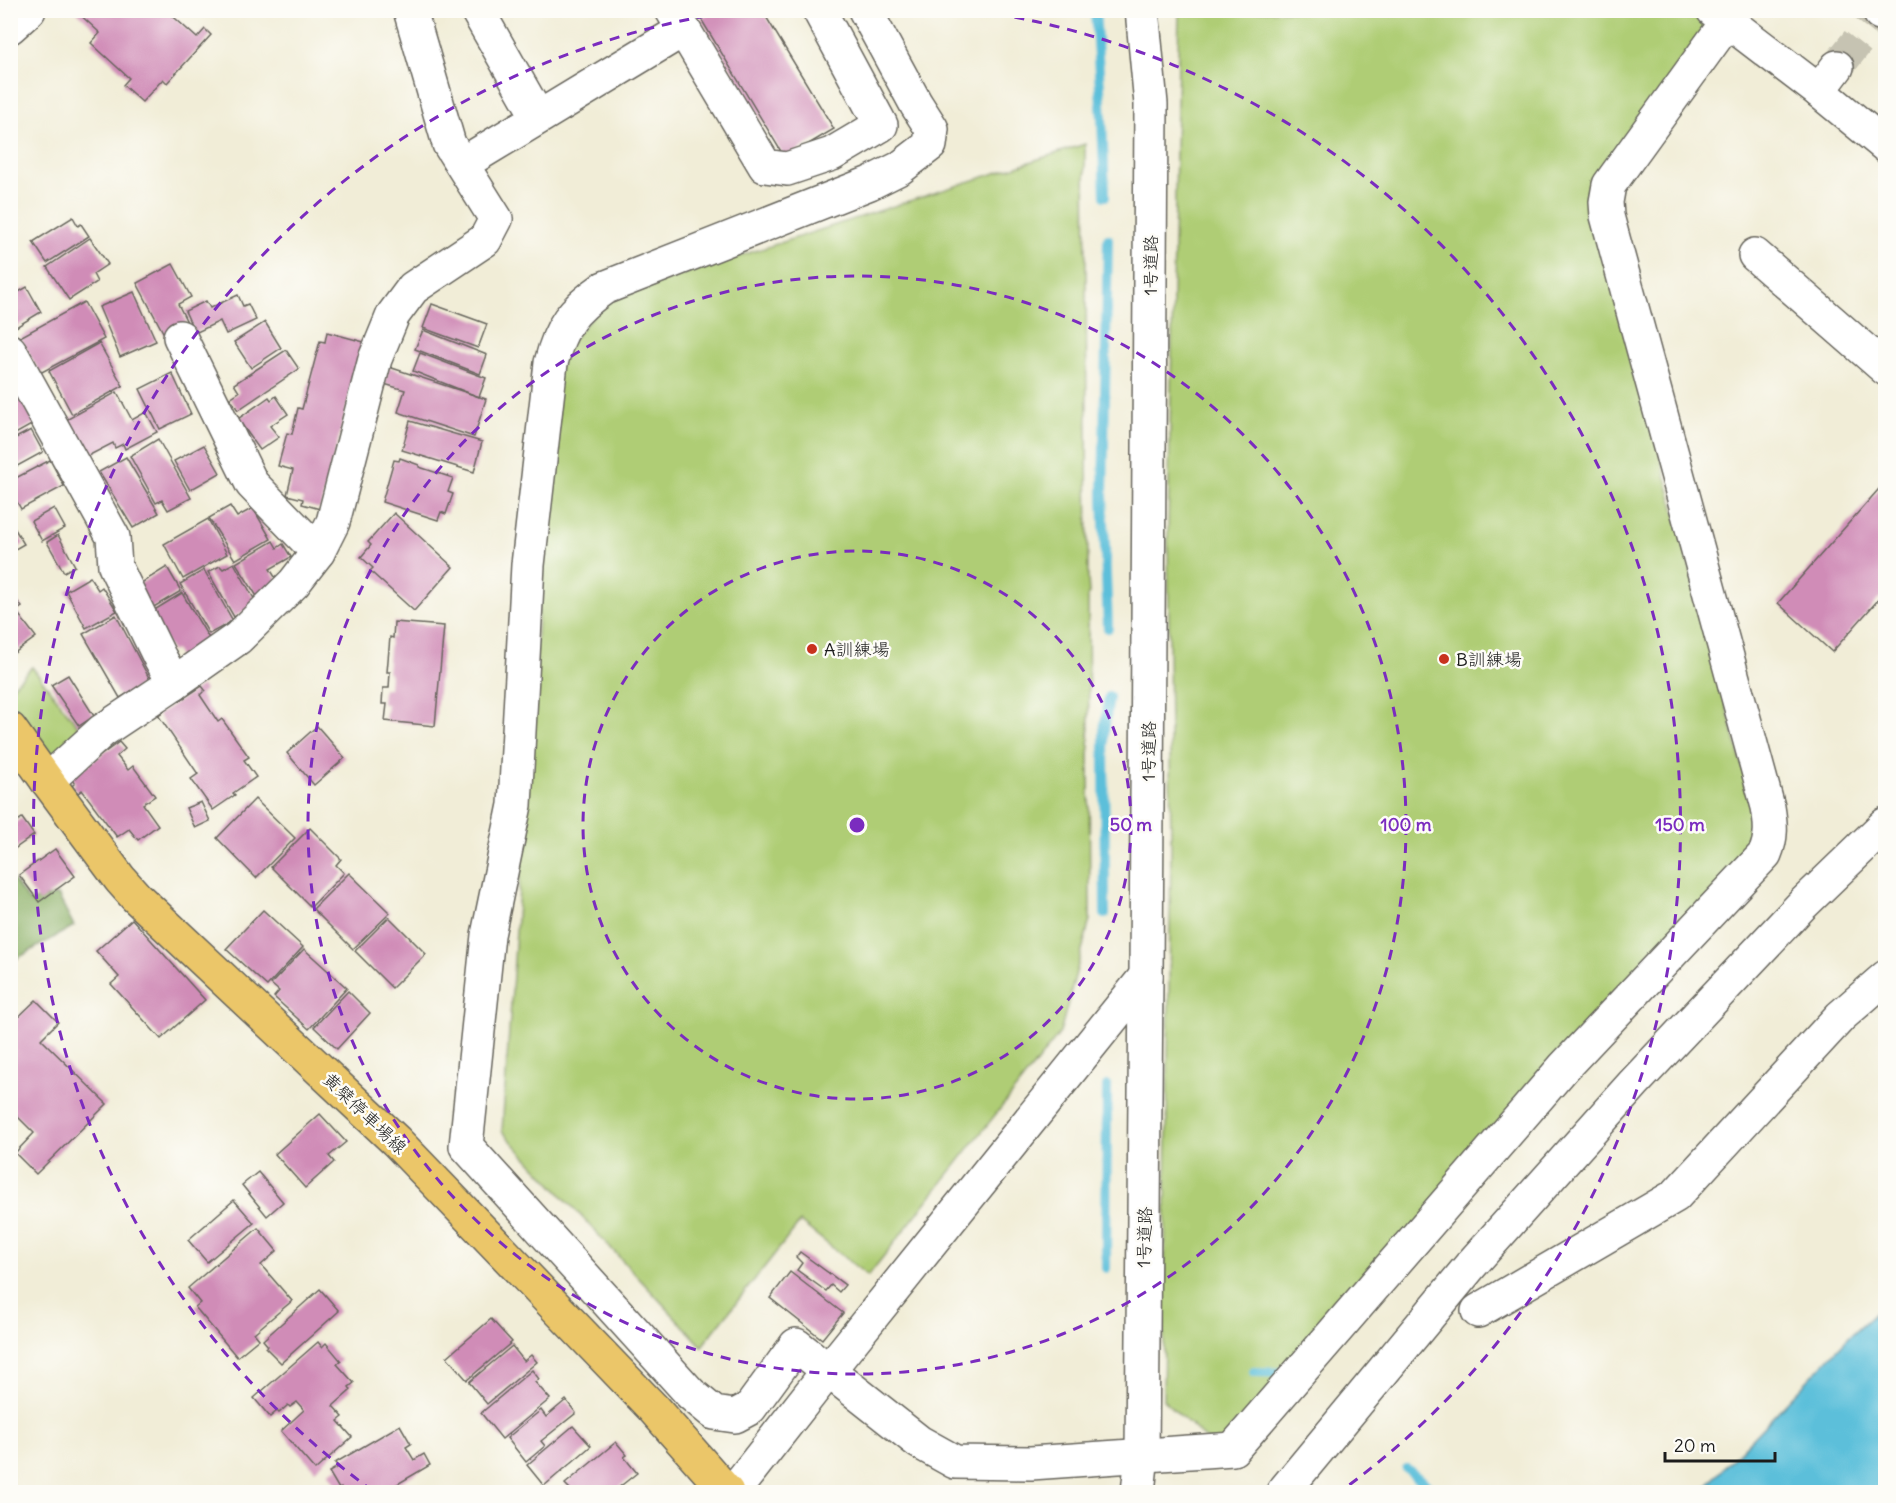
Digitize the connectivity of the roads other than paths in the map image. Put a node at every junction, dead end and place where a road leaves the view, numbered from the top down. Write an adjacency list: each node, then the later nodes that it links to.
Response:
1 (29, 10): 9 (street)
2 (410, 10): 12 (street)
3 (477, 10): 10 (street)
4 (819, 10): 8 (street)
5 (865, 10): 25 (street)
6 (1142, 10): 22 (street, 1号道路)
7 (1720, 16): 11 (street); 26 (street)
8 (677, 20): 10 (street)
9 (10, 27)
10 (538, 117): 12 (street)
11 (1886, 146)
12 (462, 164): 17 (street)
13 (1755, 255): 16 (street)
14 (180, 337): 17 (street)
15 (10, 351): 18 (street)
16 (1886, 369)
17 (318, 552): 18 (street)
18 (174, 684): 20 (street)
19 (10, 729): 20 (main road, 黄檗停車場線)
20 (47, 781): 27 (main road, 黄檗停車場線)
21 (1886, 824): 30 (street)
22 (1146, 976): 25 (street); 26 (street, 1号道路)
23 (1886, 977): 24 (street)
24 (1478, 1311)
25 (828, 1371): 26 (street); 28 (street)
26 (1142, 1455): 29 (street, 1号道路)
27 (727, 1492)
28 (732, 1492)
29 (1138, 1492)
30 (1283, 1492)

